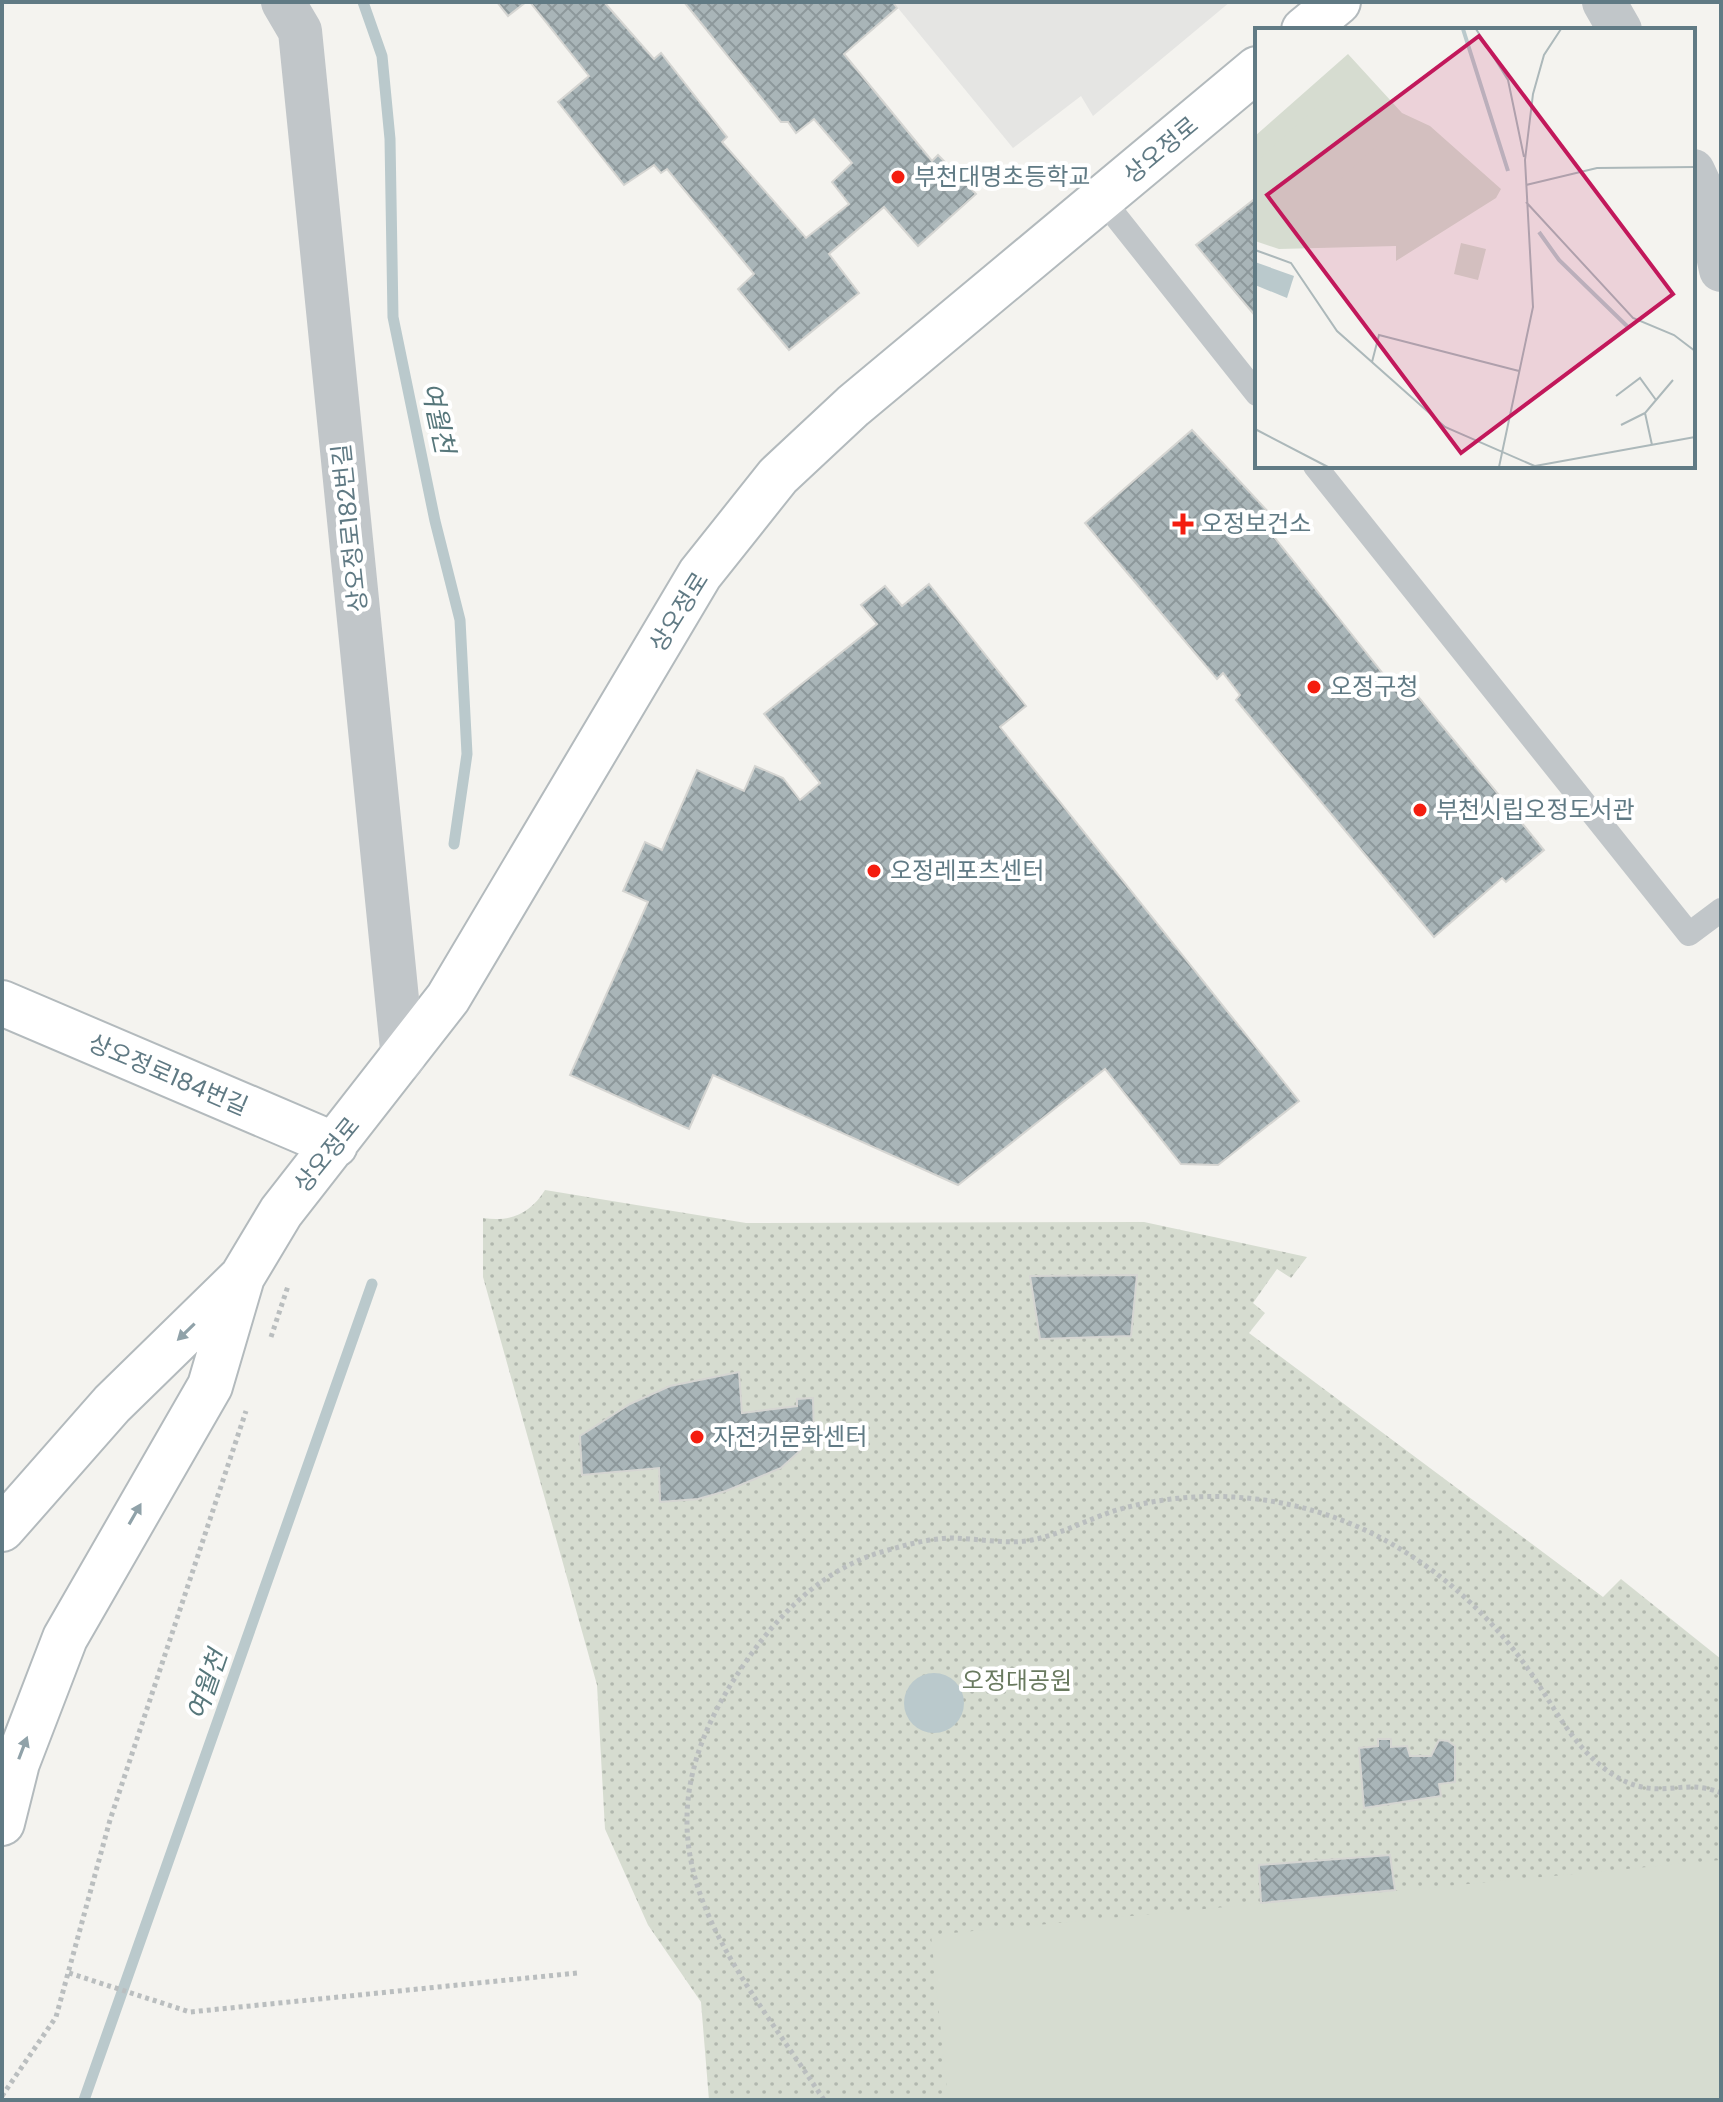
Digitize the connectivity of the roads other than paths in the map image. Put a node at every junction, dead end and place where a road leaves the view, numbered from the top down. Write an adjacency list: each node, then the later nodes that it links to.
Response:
1 (283, 2): 14 (street, 상오정로182번길)
2 (1338, 2): 4 (street)
3 (1604, 2): 5 (street)
4 (1306, 28)
5 (1619, 28)
6 (1255, 71): 8 (street, 상오정로)
7 (1695, 175): 9 (street)
8 (1102, 199): 10 (lane); 14 (street, 상오정로)
9 (1721, 270)
10 (1255, 391)
11 (1317, 468): 12 (lane)
12 (1721, 910)
13 (2, 1003): 15 (street, 상오정로184번길)
14 (403, 1059): 15 (street, 상오정로)
15 (335, 1145): 16 (street, 상오정로)
16 (242, 1277): 17 (street, one-way to 17); 18 (street, one-way to 16)
17 (2, 1529)
18 (2, 1823)

